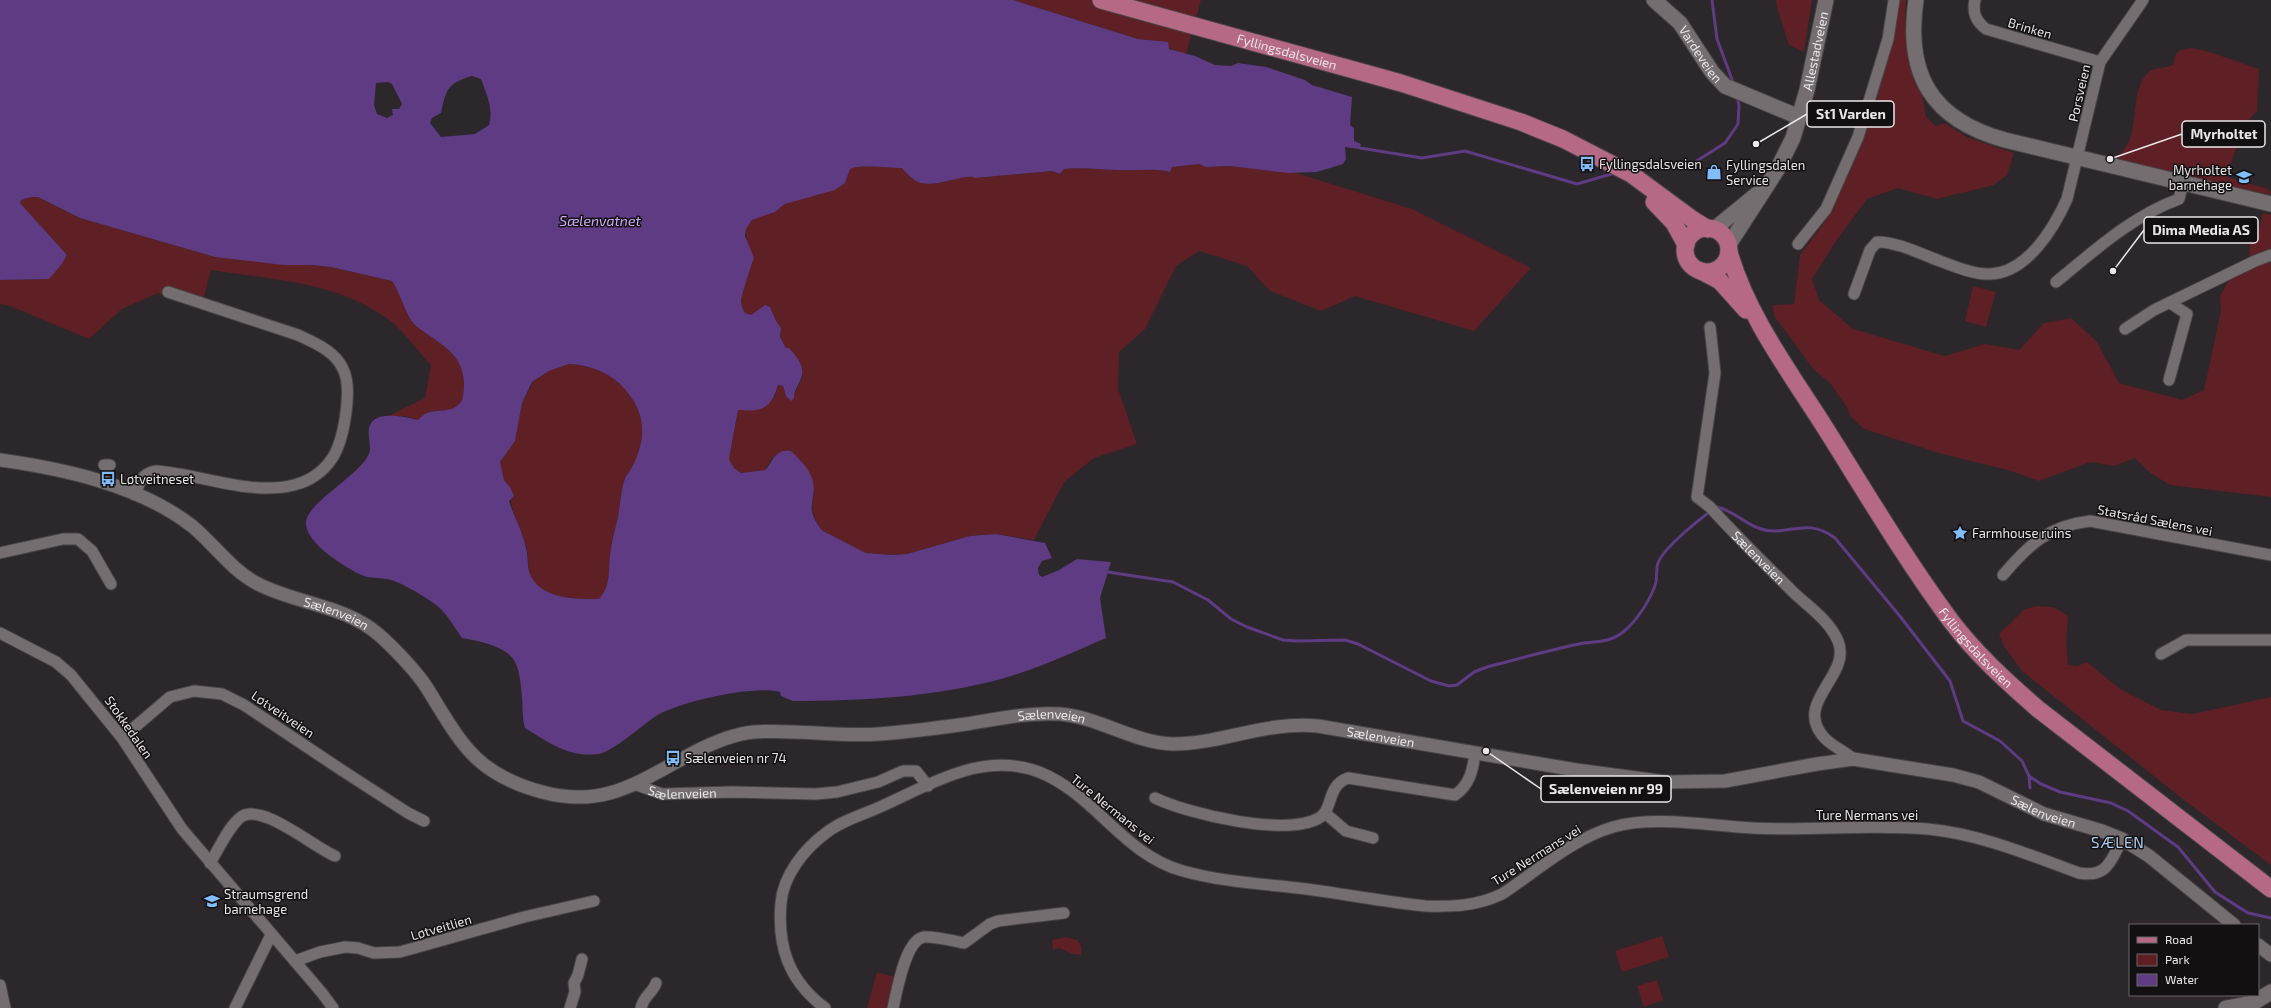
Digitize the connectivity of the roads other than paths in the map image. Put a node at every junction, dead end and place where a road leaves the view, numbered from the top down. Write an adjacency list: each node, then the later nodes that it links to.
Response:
1 (1101, 0): 11 (main road, Fyllingsdalsveien)
2 (1654, 0): 9 (main road, Vardeveien)
3 (1826, 0): 9 (main road, Allestadveien)
4 (1894, 0): 16 (street)
5 (1916, 0): 10 (main road)
6 (1974, 0): 8 (street, Brinken)
7 (2143, 0): 8 (street, Porsveien)
8 (2100, 62): 10 (street, Porsveien)
9 (1799, 117): 13 (main road, Allestadveien)
10 (2078, 158): 12 (main road); 23 (street, Porsveien)
11 (1605, 160): 15 (main road, Fyllingsdalsveien); 17 (main road, Fyllingsdalsveien)
12 (2183, 183): 14 (main road); 21 (street)
13 (1764, 189): 15 (main road, Allestadveien); 18 (main road, Allestadveien)
14 (2271, 204)
15 (1711, 229): 17 (main road); 18 (main road)
16 (1798, 244)
17 (1686, 245): 20 (main road)
18 (1728, 249): 20 (main road); 27 (main road, Fyllingsdalsveien)
19 (2271, 255): 24 (street)
20 (1701, 271): 27 (main road, Fyllingsdalsveien)
21 (2056, 282)
22 (168, 292): 30 (street)
23 (1854, 294)
24 (2170, 303): 26 (street); 28 (street)
25 (1710, 327): 40 (street, Sælenveien)
26 (2125, 329)
27 (1764, 330): 50 (main road, Fyllingsdalsveien)
28 (2169, 380)
29 (0, 460): 30 (street, Sælenveien)
30 (135, 495): 41 (street, Sælenveien)
31 (0, 553): 34 (street)
32 (2271, 555): 33 (street, Statsråd Sælens vei)
33 (2003, 575)
34 (111, 584)
35 (0, 633): 38 (street, Stokkedalen)
36 (2271, 640): 37 (street)
37 (2161, 654)
38 (122, 738): 45 (street, Løtveitveien); 49 (street, Stokkedalen)
39 (1475, 753): 40 (street, Sælenveien); 41 (street, Sælenveien); 44 (street)
40 (1853, 759): 47 (street, Sælenveien)
41 (634, 784): 42 (street, Sælenveien)
42 (928, 786): 47 (street, Ture Nermans vei); 67 (street, Ture Nermans vei)
43 (1155, 798): 44 (street)
44 (1325, 813): 46 (street)
45 (424, 821)
46 (1373, 838)
47 (2122, 839): 53 (street, Sælenveien)
48 (335, 856): 49 (street)
49 (210, 863): 54 (street, Stokkedalen)
50 (2271, 888)
51 (594, 901): 58 (street, Løtveitlien)
52 (1064, 913): 68 (street)
53 (2233, 924)
54 (271, 935): 58 (street, Stokkedalen); 63 (street)
55 (2259, 946): 56 (street)
56 (2271, 955)
57 (582, 959): 65 (street)
58 (295, 961): 64 (street, Stokkedalen)
59 (656, 983): 66 (street)
60 (0, 985): 62 (street)
61 (2271, 992): 69 (main road)
62 (5, 1008)
63 (235, 1008)
64 (332, 1008)
65 (570, 1008)
66 (641, 1008)
67 (825, 1008)
68 (893, 1008)
69 (2226, 1008)

